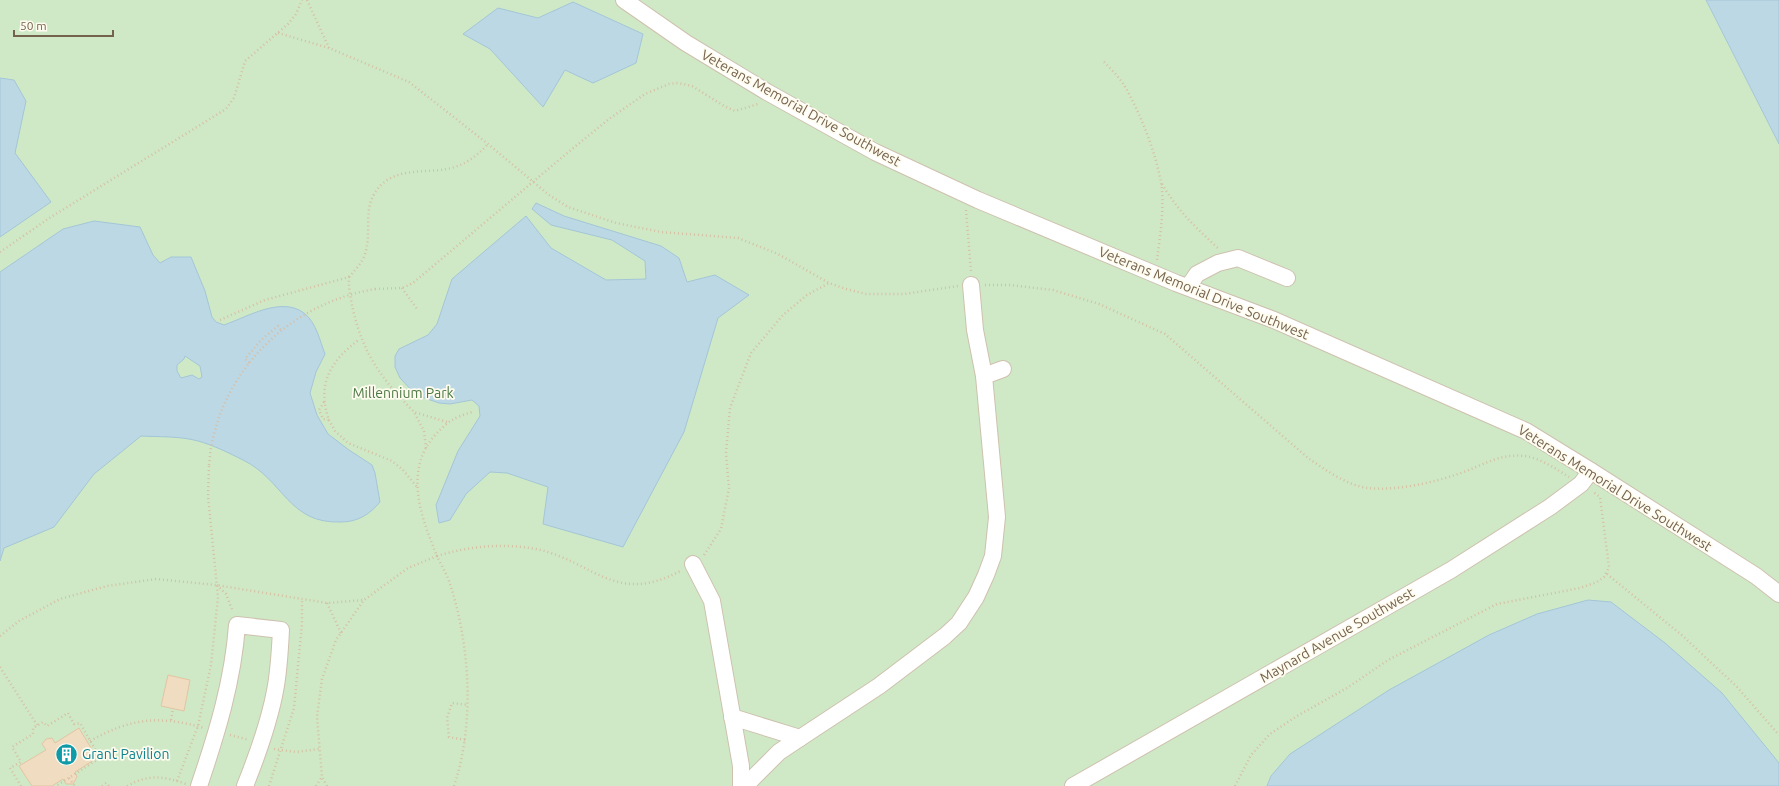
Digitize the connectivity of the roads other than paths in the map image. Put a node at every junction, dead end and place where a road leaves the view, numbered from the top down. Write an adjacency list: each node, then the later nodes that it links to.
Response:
1 (624, 0): 4 (street, Veterans Memorial Drive Southwest)
2 (1287, 278): 4 (street)
3 (971, 285): 6 (street)
4 (1188, 287): 7 (street, Veterans Memorial Drive Southwest)
5 (1003, 369): 6 (street)
6 (984, 376): 11 (street)
7 (1591, 471): 9 (street, Veterans Memorial Drive Southwest); 16 (street, Maynard Avenue Southwest)
8 (693, 564): 10 (street)
9 (1779, 594)
10 (732, 717): 11 (street); 14 (street)
11 (800, 738): 15 (street)
12 (199, 786): 13 (street)
13 (245, 786)
14 (741, 786)
15 (745, 786)
16 (1073, 786)

